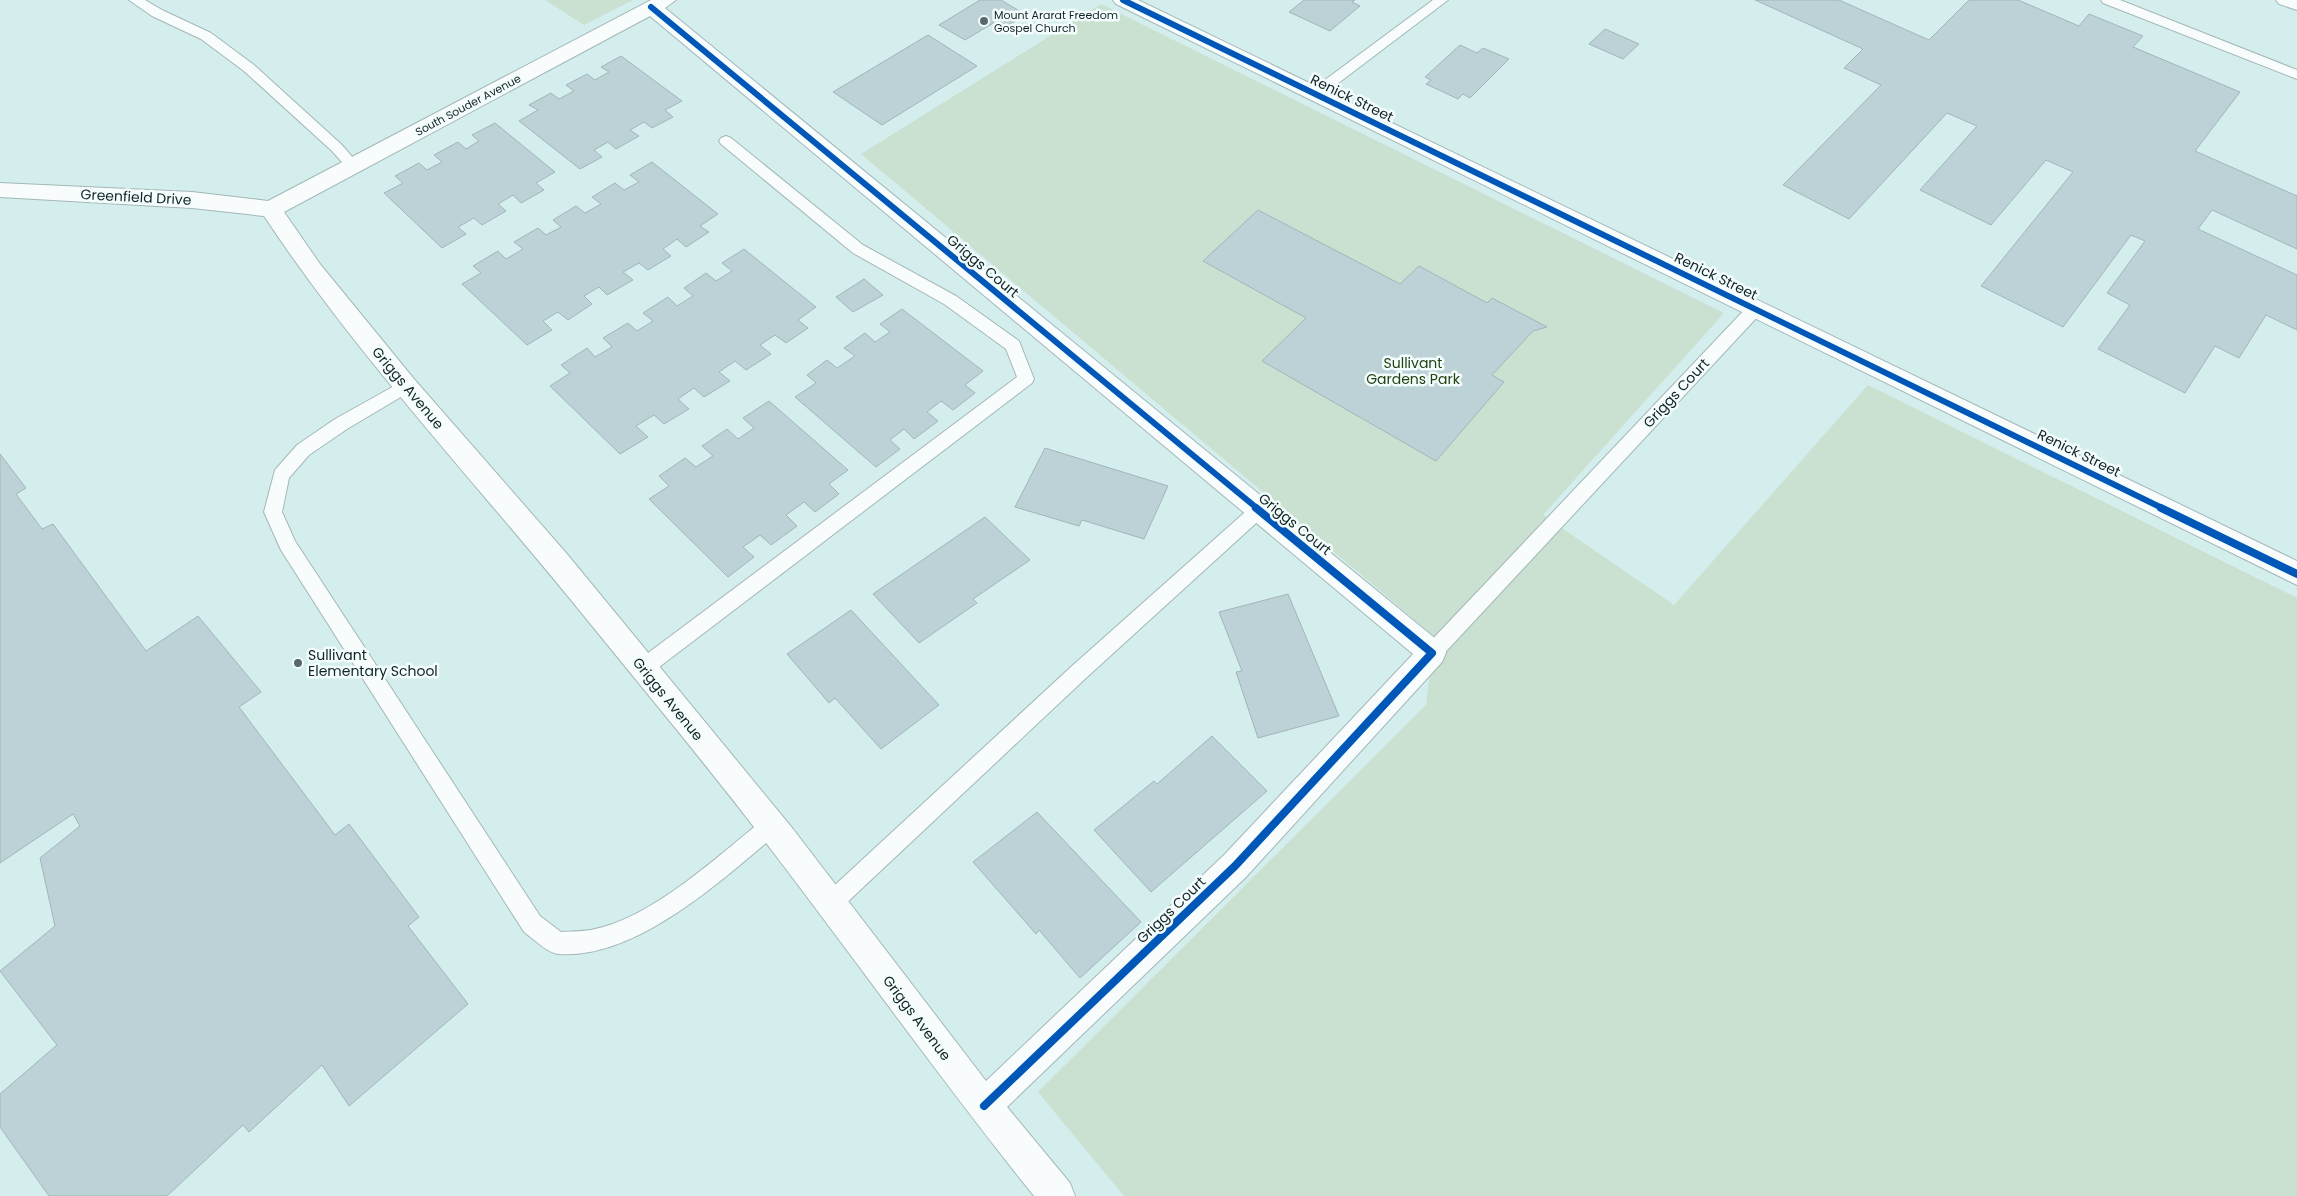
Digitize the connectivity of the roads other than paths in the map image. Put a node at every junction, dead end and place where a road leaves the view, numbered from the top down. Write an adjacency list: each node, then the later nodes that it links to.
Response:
1 (136, 0): 11 (lane)
2 (1123, 0): 9 (street, Renick Street)
3 (1441, 0): 9 (lane)
4 (2108, 0): 8 (lane)
5 (2286, 0): 7 (street)
6 (658, 4): 11 (street, South Souder Avenue); 16 (street, Griggs Court)
7 (2297, 4)
8 (2297, 75)
9 (1315, 94): 14 (street, Renick Street)
10 (726, 141): 19 (lane)
11 (354, 166): 13 (street, South Souder Avenue)
12 (0, 190): 13 (street, Greenfield Drive)
13 (271, 209): 15 (street, Griggs Avenue)
14 (1756, 309): 17 (street, Renick Street); 18 (lane, Griggs Court)
15 (405, 386): 19 (street, Griggs Avenue); 20 (lane)
16 (1259, 510): 18 (street, Griggs Court); 21 (lane)
17 (2297, 574)
18 (1432, 653): 22 (street, Griggs Court)
19 (643, 668): 20 (street, Griggs Avenue)
20 (771, 826): 21 (street, Griggs Avenue)
21 (831, 903): 22 (street, Griggs Avenue)
22 (984, 1106): 23 (street, Griggs Avenue)
23 (1057, 1196)

